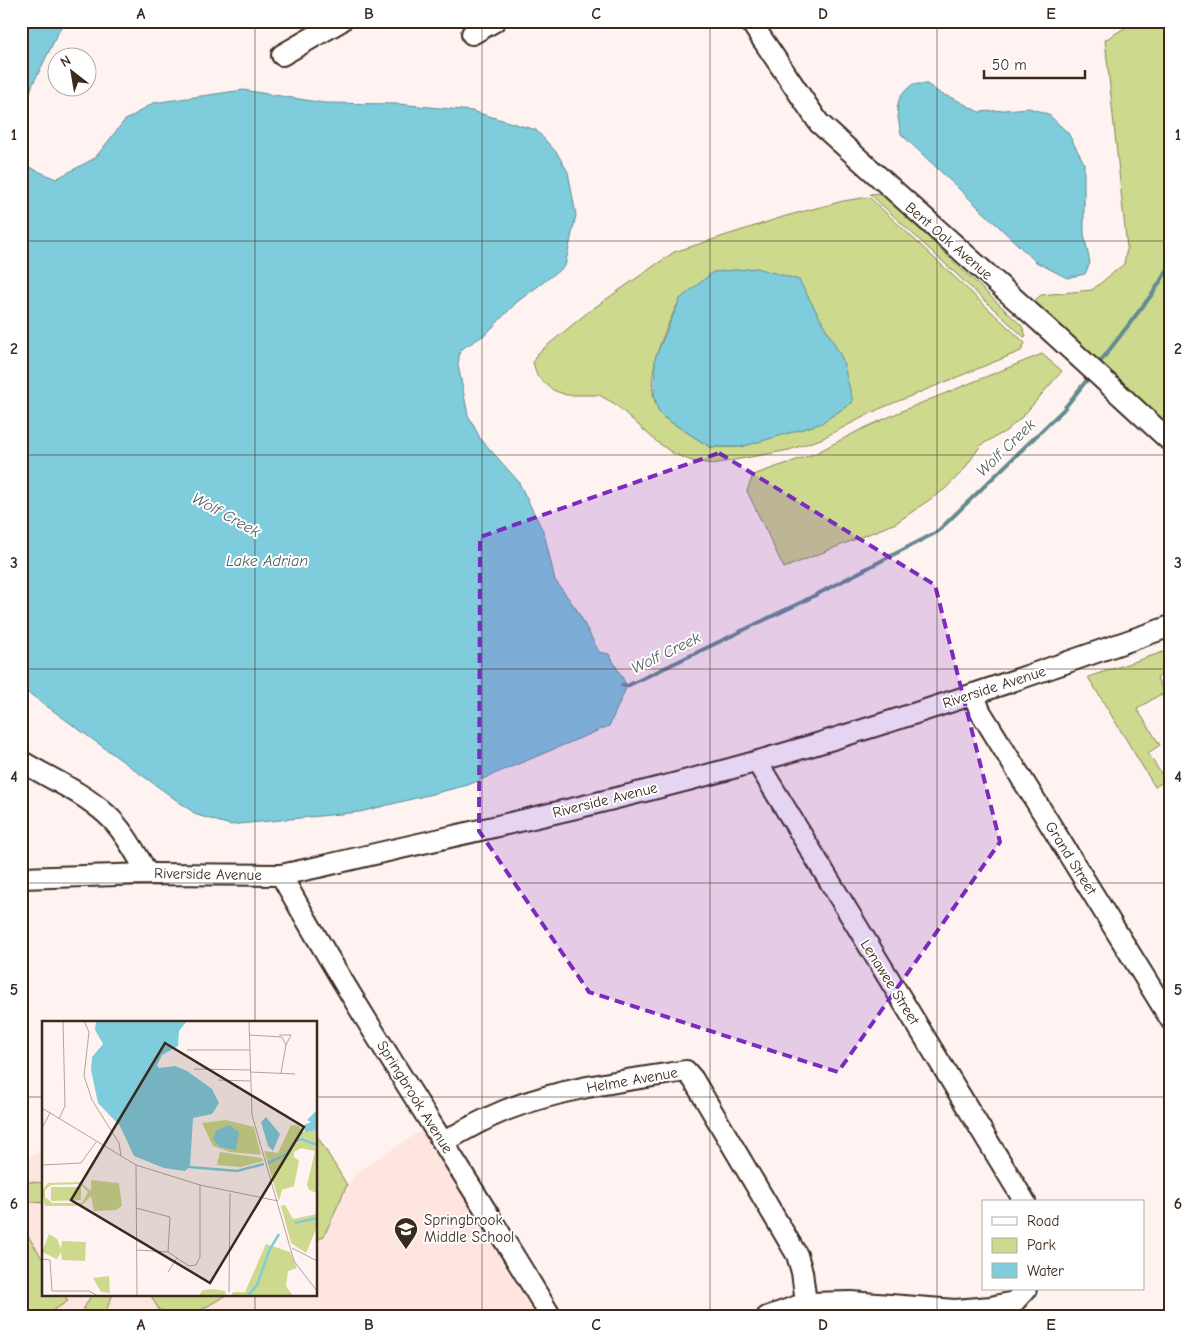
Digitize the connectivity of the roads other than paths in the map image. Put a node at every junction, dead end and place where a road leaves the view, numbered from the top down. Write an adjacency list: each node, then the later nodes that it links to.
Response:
1 (341, 21): 5 (street)
2 (495, 21): 4 (street)
3 (750, 21): 6 (street, Bent Oak Avenue)
4 (472, 34)
5 (282, 55)
6 (1171, 442)
7 (1171, 626): 8 (street, Riverside Avenue)
8 (974, 694): 10 (street, Riverside Avenue); 14 (street, Grand Street)
9 (21, 761): 11 (street)
10 (757, 762): 12 (street, Riverside Avenue); 16 (street, Lenawee Street)
11 (148, 874): 12 (street, Riverside Avenue); 13 (street, Riverside Avenue)
12 (281, 875): 15 (street, Springbrook Avenue)
13 (21, 878)
14 (1171, 1020)
15 (444, 1142): 18 (street, Helme Avenue); 20 (street, Springbrook Avenue)
16 (1024, 1200)
17 (1025, 1290): 19 (street)
18 (806, 1304): 19 (street); 21 (street)
19 (888, 1312)
20 (552, 1317)
21 (767, 1317)

